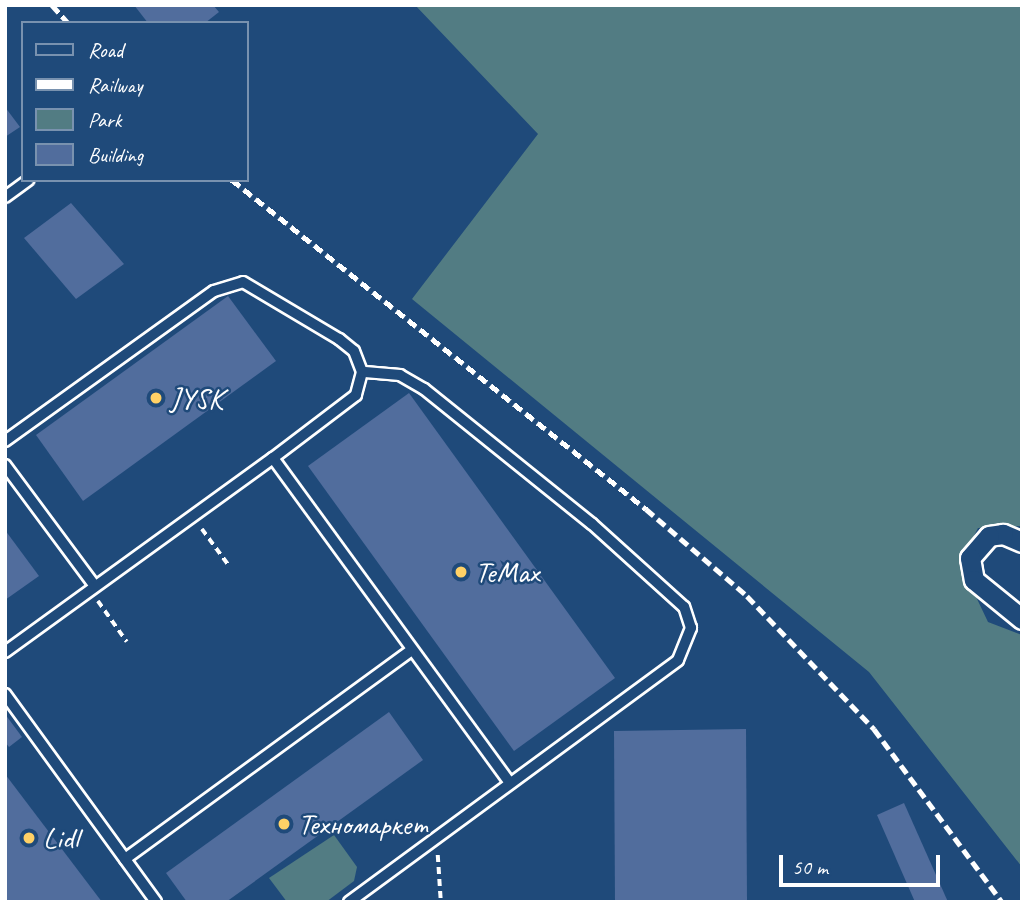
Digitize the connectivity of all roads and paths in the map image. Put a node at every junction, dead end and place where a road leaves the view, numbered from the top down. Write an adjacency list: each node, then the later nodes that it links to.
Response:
1 (26, 182): 2 (lane)
2 (5, 197)
3 (362, 372): 4 (lane); 5 (lane); 16 (lane)
4 (5, 442)
5 (272, 458): 7 (lane); 13 (lane)
6 (5, 465): 10 (lane)
7 (192, 516): 9 (path); 10 (lane)
8 (1022, 542): 11 (street)
9 (230, 567)
10 (92, 588): 12 (path); 14 (lane)
11 (1022, 619)
12 (127, 642)
13 (412, 650): 16 (lane); 18 (lane)
14 (5, 652)
15 (5, 694): 18 (lane)
16 (510, 783): 17 (lane)
17 (437, 837): 20 (lane); 21 (path)
18 (125, 859): 19 (lane)
19 (156, 902)
20 (349, 902)
21 (441, 902)

